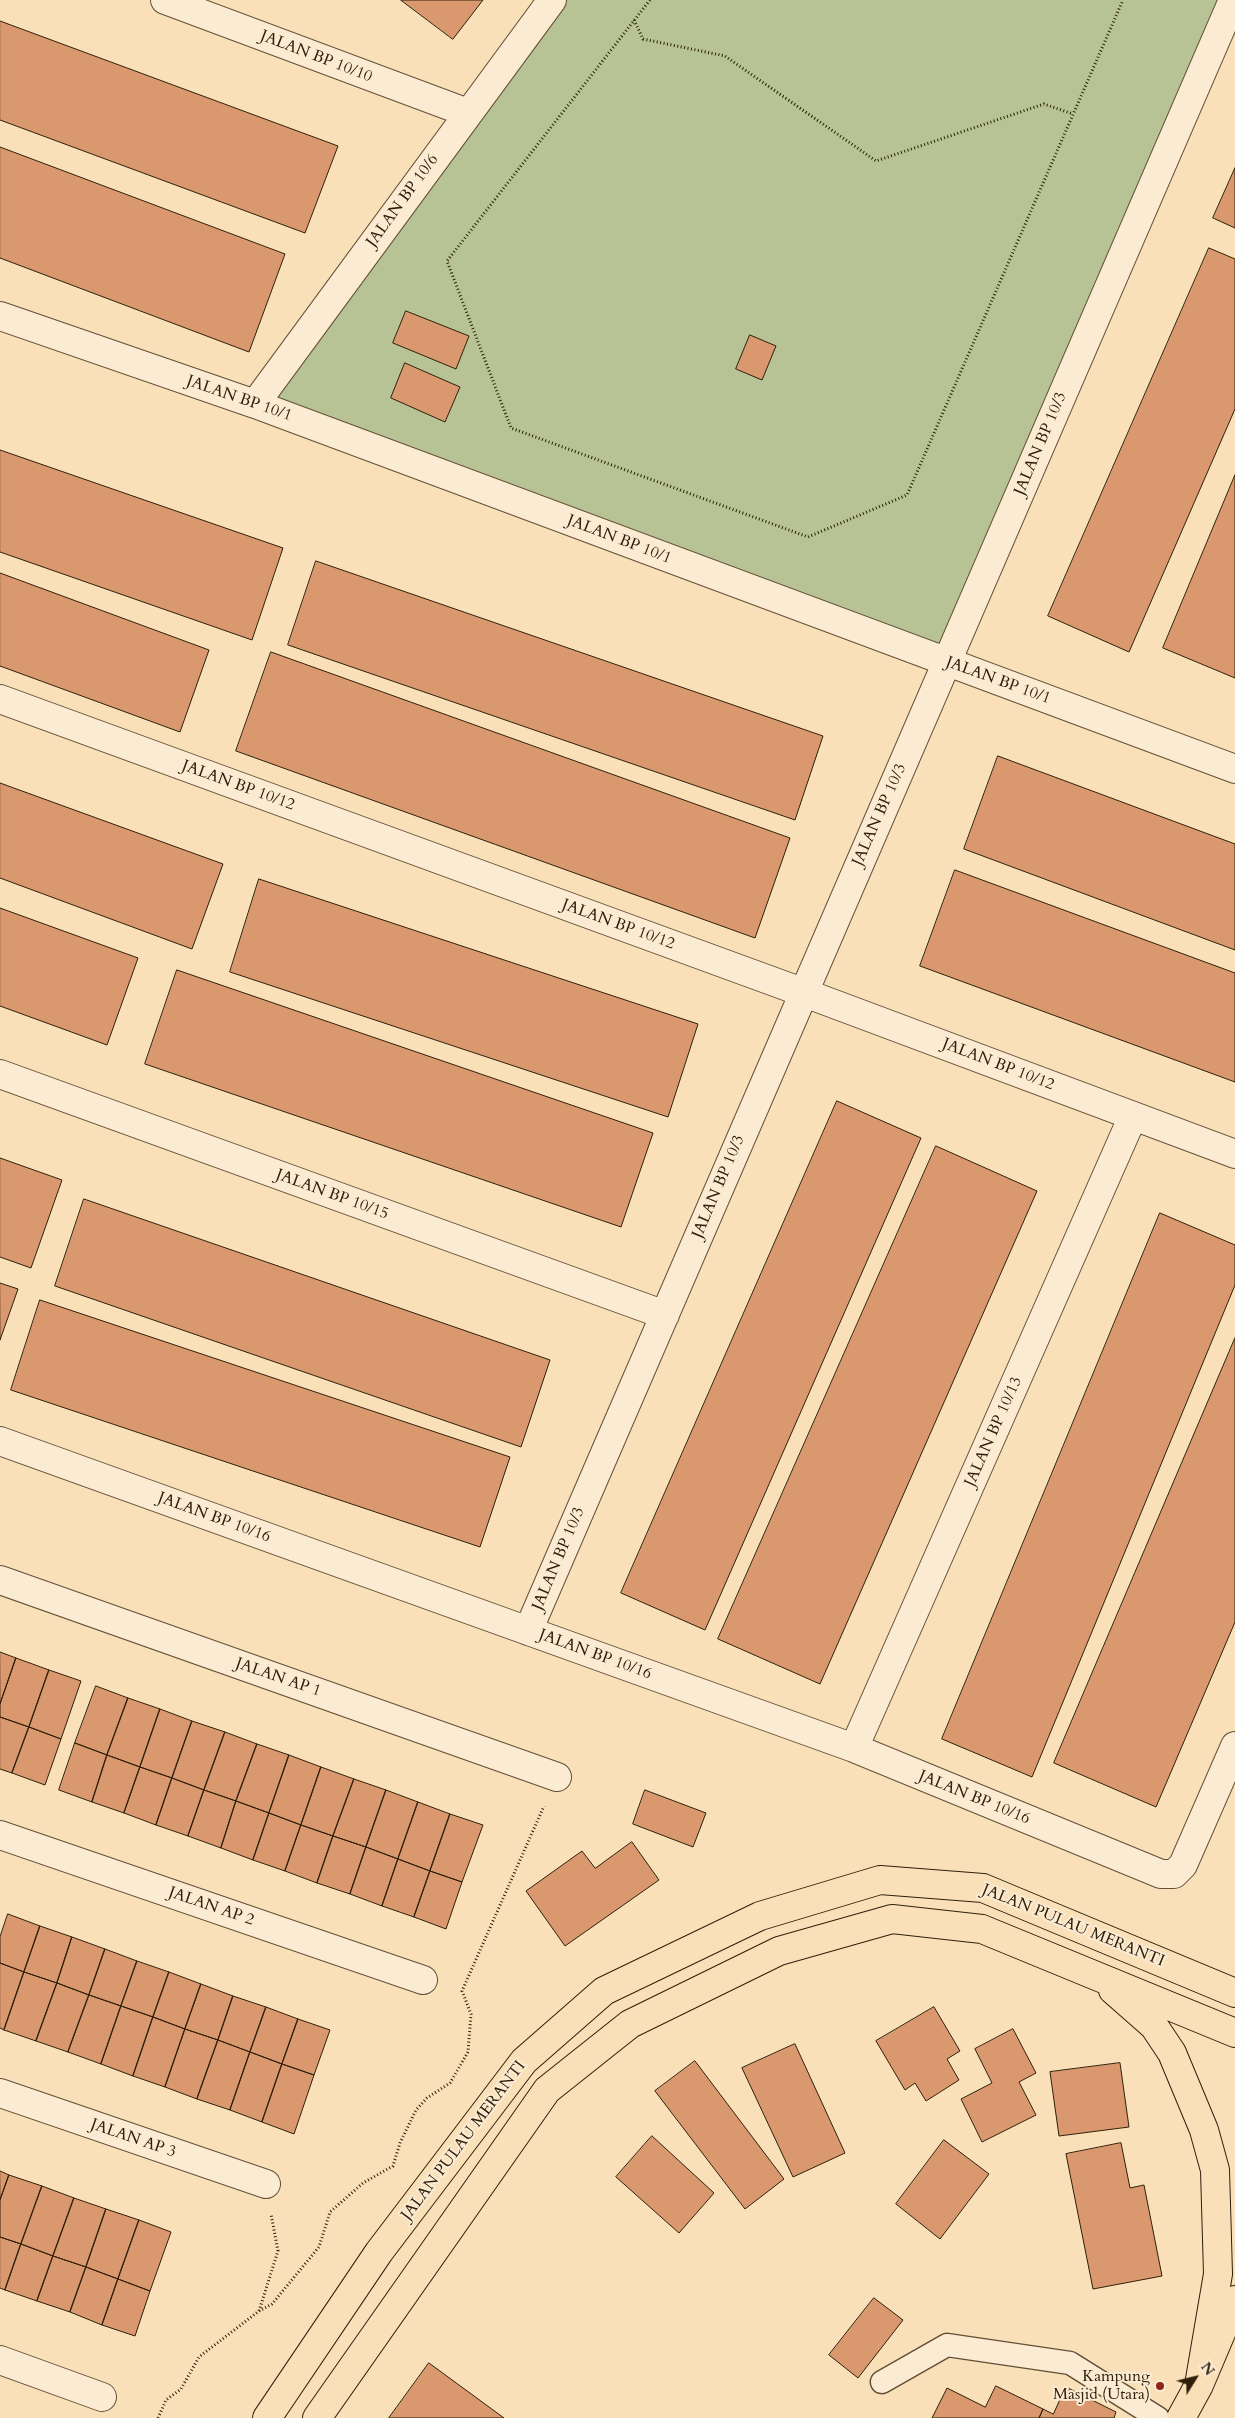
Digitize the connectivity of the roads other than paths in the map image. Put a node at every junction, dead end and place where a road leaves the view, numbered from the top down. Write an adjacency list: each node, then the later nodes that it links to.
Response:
1 (165, 0): 4 (street, JALAN BP 10/10)
2 (552, 0): 4 (street, JALAN BP 10/6)
3 (1233, 0): 7 (street, JALAN BP 10/3)
4 (468, 114): 6 (street, JALAN BP 10/6)
5 (0, 316): 6 (street, JALAN BP 10/1)
6 (255, 404): 7 (street, JALAN BP 10/1)
7 (947, 662): 9 (street, JALAN BP 10/1); 10 (street, JALAN BP 10/3)
8 (0, 699): 10 (street, JALAN BP 10/12)
9 (1235, 770)
10 (802, 992): 12 (street, JALAN BP 10/12); 14 (street, JALAN BP 10/3)
11 (0, 1074): 14 (street, JALAN BP 10/15)
12 (1134, 1116): 13 (street, JALAN BP 10/12); 19 (street, JALAN BP 10/13)
13 (1235, 1154)
14 (665, 1315): 17 (street, JALAN BP 10/3)
15 (0, 1441): 17 (street, JALAN BP 10/16)
16 (0, 1580): 20 (street, JALAN AP 1)
17 (528, 1631): 19 (street, JALAN BP 10/16)
18 (1235, 1746): 19 (street, JALAN BP 10/16)
19 (854, 1748)
20 (557, 1777)
21 (0, 1835): 23 (street, JALAN AP 2)
22 (1096, 1974): 25 (main road); 31 (main road); 34 (main road)
23 (423, 1980)
24 (1235, 1993): 33 (main road, JALAN PULAU MERANTI)
25 (1235, 2034)
26 (0, 2093): 27 (street, JALAN AP 3)
27 (266, 2184)
28 (1235, 2300): 31 (main road)
29 (0, 2360): 32 (street)
30 (882, 2382): 35 (lane)
31 (1198, 2385): 36 (main road)
32 (102, 2397)
33 (267, 2418)
34 (317, 2418)
35 (1158, 2418)
36 (1181, 2418)

